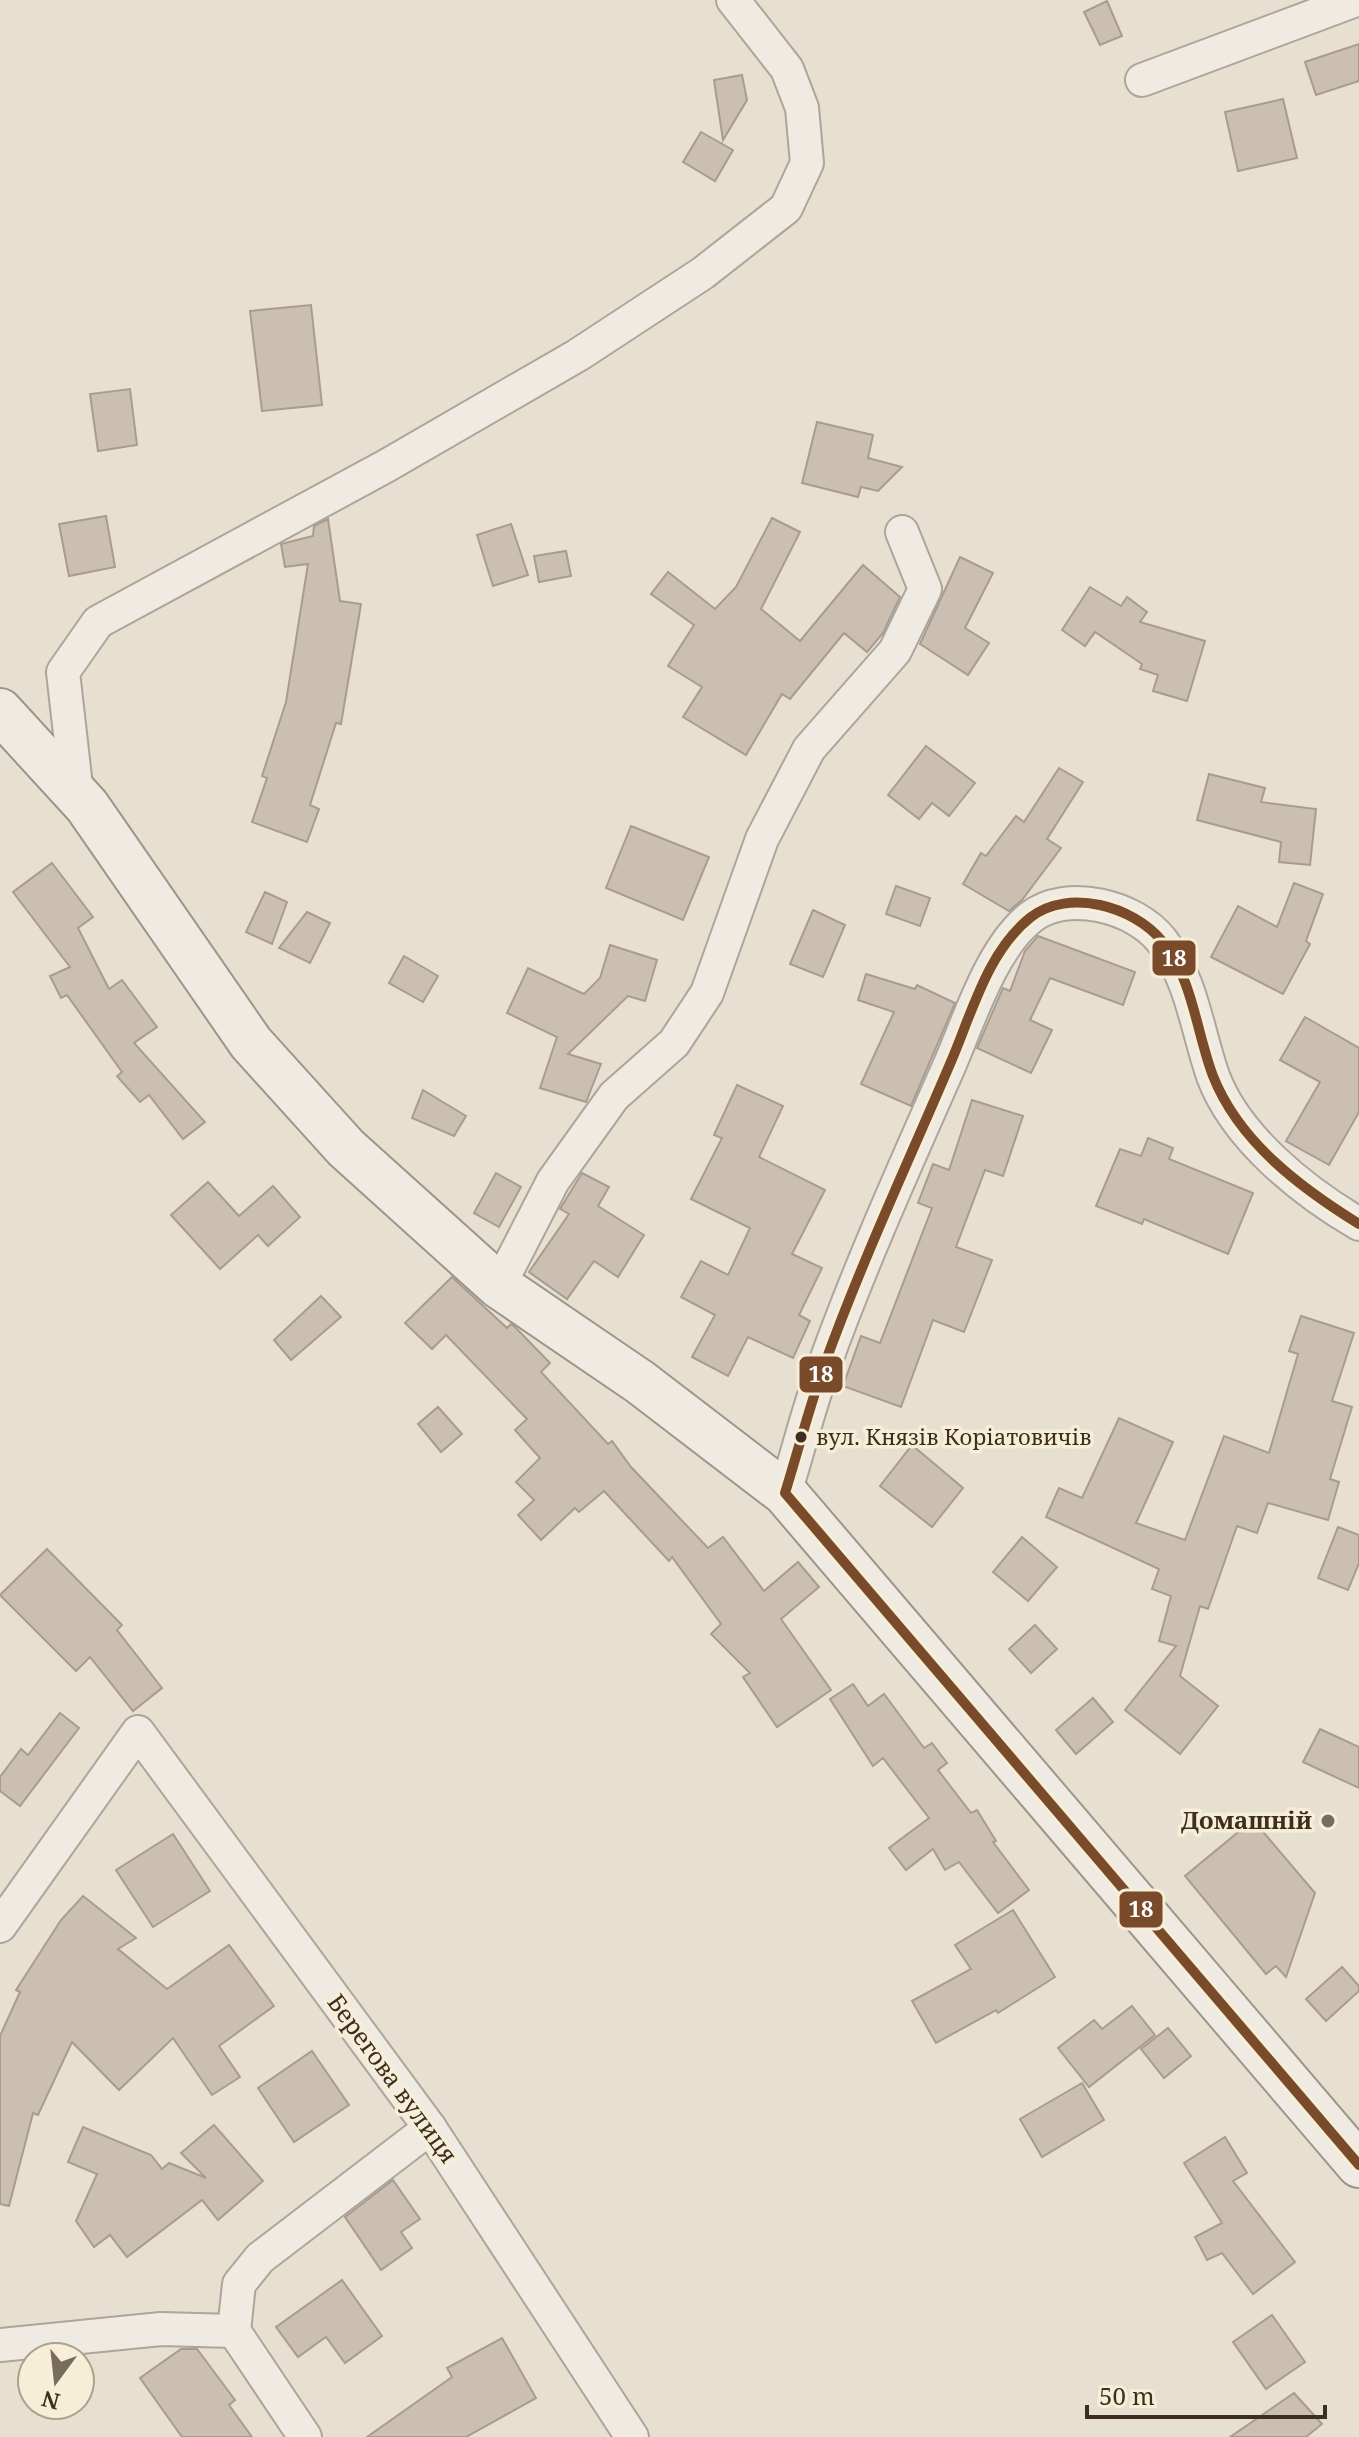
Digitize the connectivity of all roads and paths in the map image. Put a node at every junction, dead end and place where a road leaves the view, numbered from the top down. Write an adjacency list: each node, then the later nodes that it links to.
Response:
1 (733, 0): 6 (street)
2 (1356, 0): 3 (street)
3 (1142, 80)
4 (902, 532): 8 (street)
5 (0, 711): 6 (main road)
6 (77, 795): 8 (main road)
7 (1359, 1224): 9 (street)
8 (499, 1286): 9 (main road)
9 (785, 1493): 12 (main road)
10 (0, 1926): 11 (street, Берегова вулиця)
11 (430, 2128): 13 (street); 16 (street, Берегова вулиця)
12 (1359, 2165)
13 (234, 2331): 14 (street); 15 (street)
14 (0, 2345)
15 (305, 2437)
16 (632, 2437)

